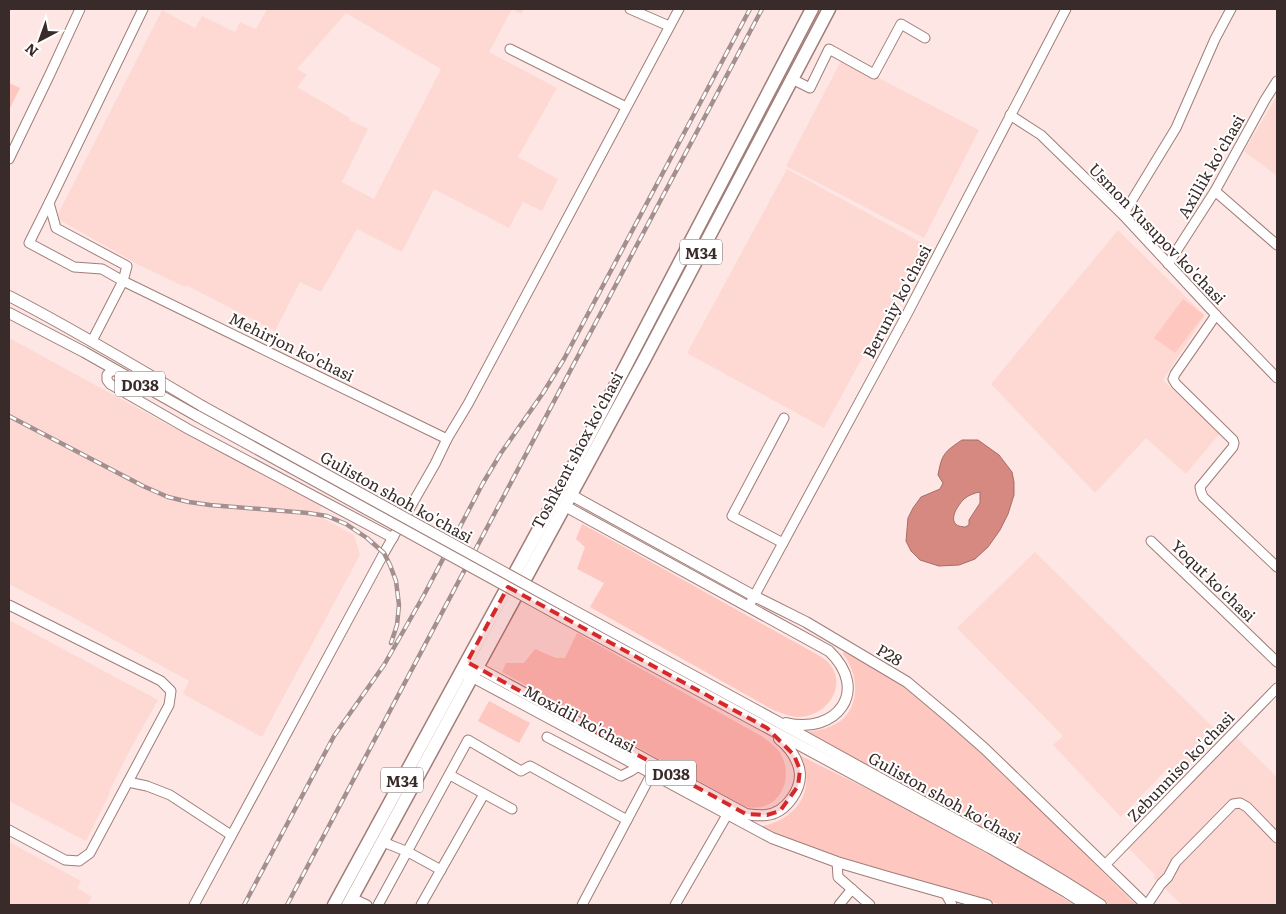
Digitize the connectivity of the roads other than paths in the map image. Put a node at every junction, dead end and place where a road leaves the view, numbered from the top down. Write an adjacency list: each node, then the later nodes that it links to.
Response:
1 (80, 9): 16 (street)
2 (143, 9): 18 (street)
3 (630, 9): 9 (street)
4 (679, 9): 9 (street)
5 (812, 9): 26 (highway, Toshkent shox ko'chasi / M34)
6 (829, 9): 12 (highway, Toshkent shox ko'chasi / M34)
7 (1066, 9): 15 (street, Beruniy ko'chasi)
8 (1232, 9): 19 (street)
9 (669, 26): 14 (street)
10 (925, 38): 12 (street)
11 (510, 49): 14 (street)
12 (792, 79): 27 (highway, Toshkent shox ko'chasi / M34)
13 (1277, 81): 17 (street, Axillik ko'chasi)
14 (626, 107): 33 (street)
15 (1010, 116): 19 (street, Usmon Yusupov ko'chasi); 37 (street, Beruniy ko'chasi)
16 (9, 158)
17 (1214, 191): 20 (street); 21 (street, Axillik ko'chasi)
18 (49, 203): 22 (street); 22 (street, Mehirjon ko'chasi)
19 (1123, 215): 21 (street, Usmon Yusupov ko'chasi)
20 (1277, 245)
21 (1168, 264): 25 (street, Usmon Yusupov ko'chasi)
22 (123, 280): 28 (street); 33 (street, Mehirjon ko'chasi)
23 (9, 296): 28 (main road, Guliston shoh ko'chasi / D038)
24 (9, 313): 29 (main road, Guliston shoh ko'chasi / D038)
25 (1216, 315): 30 (street, Usmon Yusupov ko'chasi); 38 (street)
26 (650, 319): 27 (highway); 43 (highway, Toshkent shox ko'chasi / M34)
27 (662, 325): 34 (highway, Toshkent shox ko'chasi / M34)
28 (92, 341): 31 (main road, Guliston shoh ko'chasi / D038)
29 (118, 371): 31 (main road, Guliston shoh ko'chasi / D038); 35 (street)
30 (1277, 378)
31 (200, 411): 45 (main road, Guliston shoh ko'chasi / D038, bridge); 46 (main road, Guliston shoh ko'chasi / D038, bridge)
32 (784, 418): 37 (street)
33 (447, 439): 35 (street)
34 (568, 500): 39 (main road, Р28); 41 (main road, Guliston shoh ko'chasi / D038); 43 (highway, Toshkent shox ko'chasi / M34)
35 (393, 538): 59 (street)
36 (1151, 540): 42 (street, Yoqut ko'chasi)
37 (783, 543): 39 (street, Beruniy ko'chasi)
38 (1277, 567)
39 (754, 596): 41 (street, Beruniy ko'chasi); 65 (main road, Р28)
40 (9, 605): 53 (street)
41 (749, 606): 45 (main road, Guliston shoh ko'chasi / D038)
42 (1277, 662)
43 (469, 669): 46 (main road, Guliston shoh ko'chasi / D038); 48 (main road, Moxidil ko'chasi / D038); 61 (highway, Toshkent shox ko'chasi / M34); 63 (highway, Toshkent shox ko'chasi / M34)
44 (1277, 688): 65 (street, Zebunniso ko'chasi)
45 (773, 719): 82 (main road, Guliston shoh ko'chasi / D038)
46 (767, 728): 81 (main road, Guliston shoh ko'chasi / D038)
47 (547, 737): 49 (street)
48 (590, 740): 49 (street); 50 (main road, Moxidil ko'chasi / D038)
49 (584, 756): 50 (street)
50 (638, 766): 51 (main road, Moxidil ko'chasi / D038)
51 (652, 774): 56 (main road, Moxidil ko'chasi / D038); 57 (street)
52 (450, 775): 54 (street); 57 (street); 62 (street)
53 (128, 782): 58 (street); 59 (street)
54 (484, 794): 55 (street); 66 (street)
55 (512, 809)
56 (727, 815): 64 (main road, D038); 76 (street)
57 (627, 820): 75 (street)
58 (9, 830)
59 (231, 835): 70 (street)
60 (1277, 838): 83 (street)
61 (382, 842): 62 (street); 63 (highway, Toshkent shox ko'chasi / M34)
62 (408, 852): 66 (street); 73 (street)
63 (367, 856): 69 (highway, Toshkent shox ko'chasi / M34); 71 (highway, Toshkent shox ko'chasi / M34)
64 (837, 862): 67 (street); 68 (main road, D038)
65 (1105, 865): 83 (main road, Р28)
66 (441, 870): 74 (street)
67 (852, 889): 77 (street); 78 (street)
68 (946, 894): 79 (street); 80 (main road, D038)
69 (350, 901): 72 (street)
70 (194, 905)
71 (334, 905)
72 (367, 905)
73 (378, 905)
74 (422, 905)
75 (582, 905)
76 (675, 905)
77 (839, 905)
78 (870, 905)
79 (952, 905)
80 (987, 905)
81 (1086, 905)
82 (1100, 905)
83 (1146, 905)

